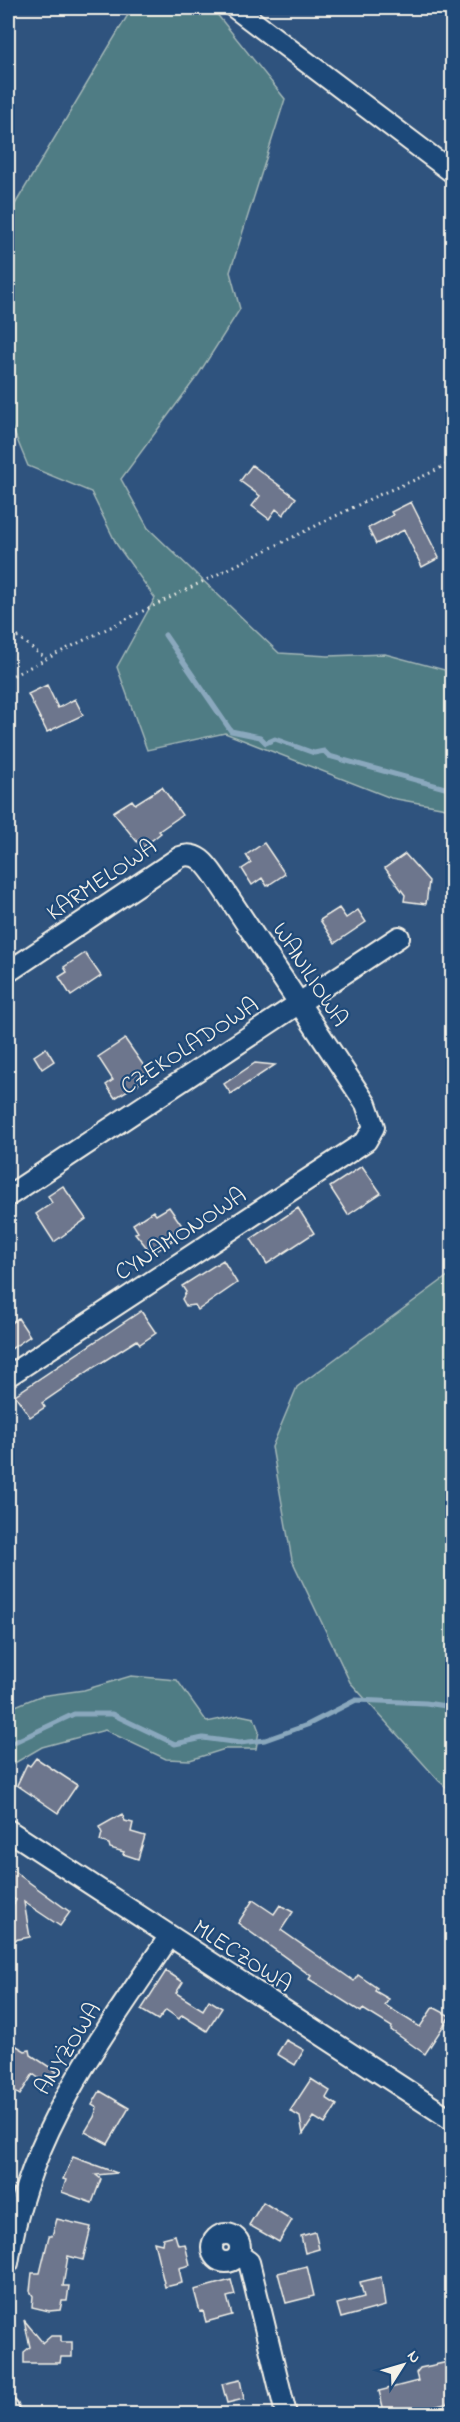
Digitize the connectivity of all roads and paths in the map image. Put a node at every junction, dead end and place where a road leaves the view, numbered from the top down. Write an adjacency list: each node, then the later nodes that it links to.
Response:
1 (235, 8): 2 (street)
2 (453, 172)
3 (453, 461): 5 (path)
4 (8, 629): 5 (path)
5 (46, 659): 6 (path)
6 (8, 678)
7 (195, 856): 9 (street, KARMELOWA); 10 (street, WANILIOWA)
8 (399, 937): 10 (street, CZEKOLADOWA)
9 (8, 972)
10 (301, 1003): 11 (street, WANILIOWA); 12 (street, CZEKOLADOWA)
11 (374, 1127): 13 (street, CYNAMONOWA)
12 (8, 1196)
13 (8, 1376)
14 (8, 1830): 15 (street, MLECZOWA)
15 (169, 1937): 16 (street, MLECZOWA); 18 (street, ANYŻOWA)
16 (453, 2120)
17 (239, 2255): 21 (street)
18 (8, 2263)
19 (8, 2409): 20 (street)
20 (9, 2415)
21 (286, 2415)

